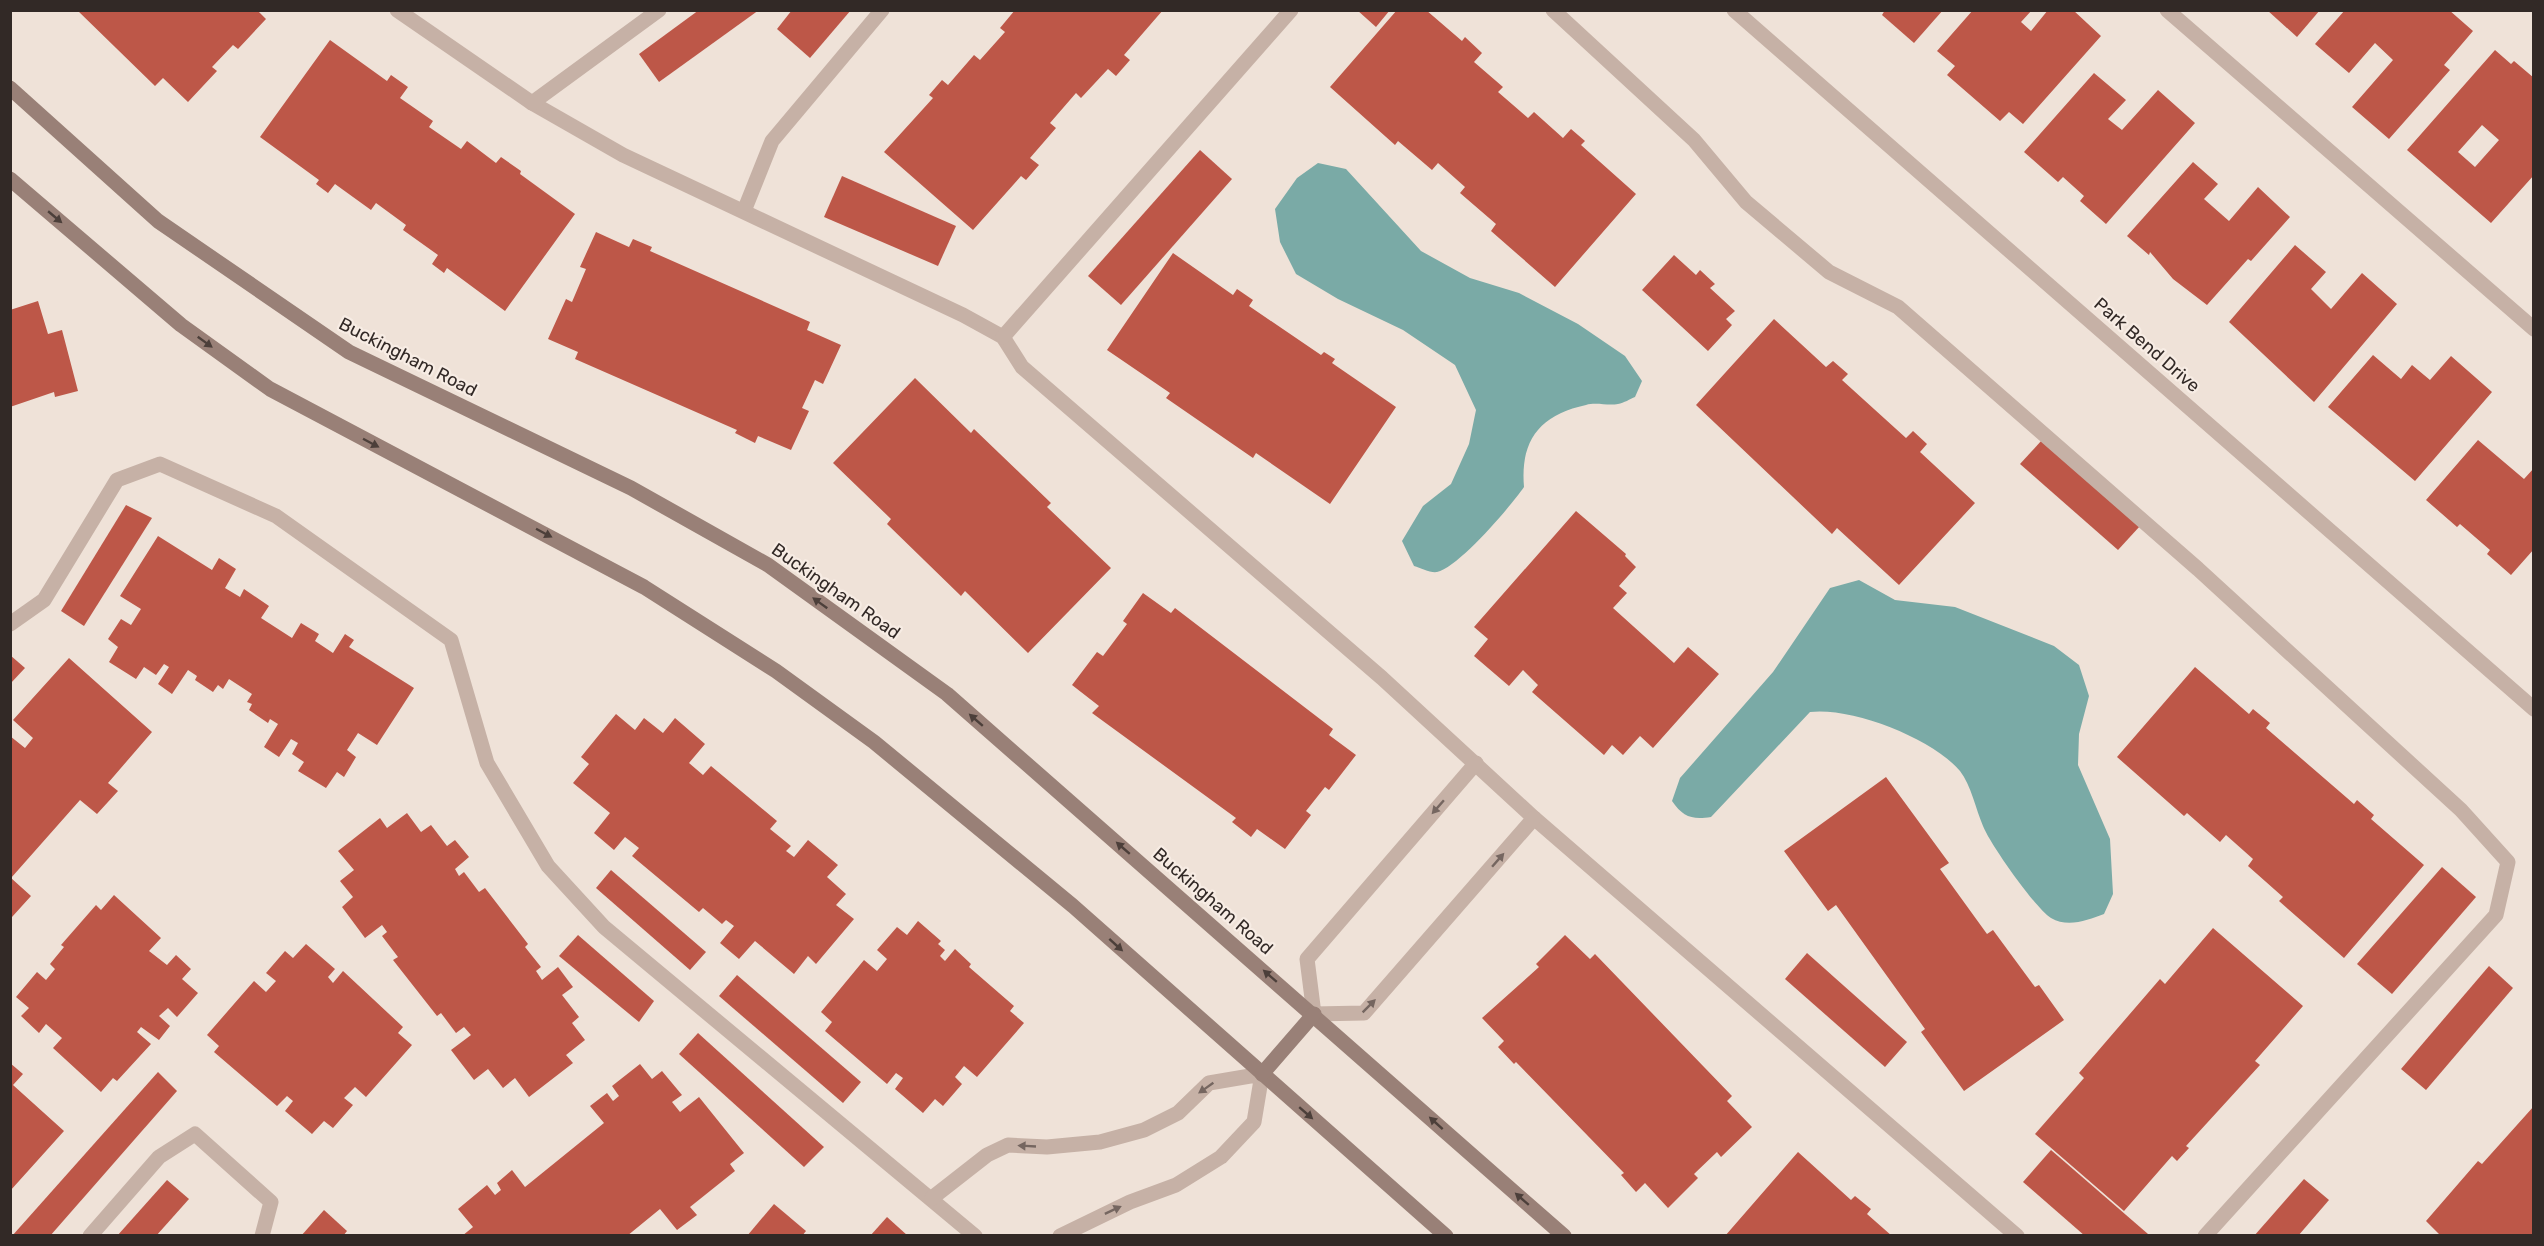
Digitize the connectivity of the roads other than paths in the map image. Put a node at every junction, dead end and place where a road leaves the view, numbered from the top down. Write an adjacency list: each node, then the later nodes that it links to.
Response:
1 (397, 10): 9 (street)
2 (660, 10): 9 (street)
3 (882, 10): 11 (street)
4 (1291, 10): 13 (street)
5 (1553, 10): 28 (street)
6 (1734, 10): 15 (street, Park Bend Drive)
7 (2167, 10): 12 (street)
8 (10, 88): 18 (street, Buckingham Road, one-way to 8)
9 (532, 103): 11 (street)
10 (10, 179): 19 (street, one-way to 19)
11 (744, 211): 13 (street)
12 (2534, 329)
13 (1003, 337): 16 (street)
14 (10, 624): 20 (street)
15 (2534, 709)
16 (1476, 763): 17 (street); 18 (street, one-way to 18)
17 (1534, 818): 18 (street, one-way to 17); 27 (street)
18 (1314, 1014): 19 (street); 26 (street, Buckingham Road, one-way to 18)
19 (1262, 1074): 20 (street, one-way to 20); 24 (street, one-way to 19); 25 (street, one-way to 25)
20 (932, 1198): 23 (street)
21 (90, 1236): 22 (street)
22 (262, 1236)
23 (975, 1236)
24 (1060, 1236)
25 (1446, 1236)
26 (1564, 1236)
27 (2017, 1236)
28 (2205, 1236)

